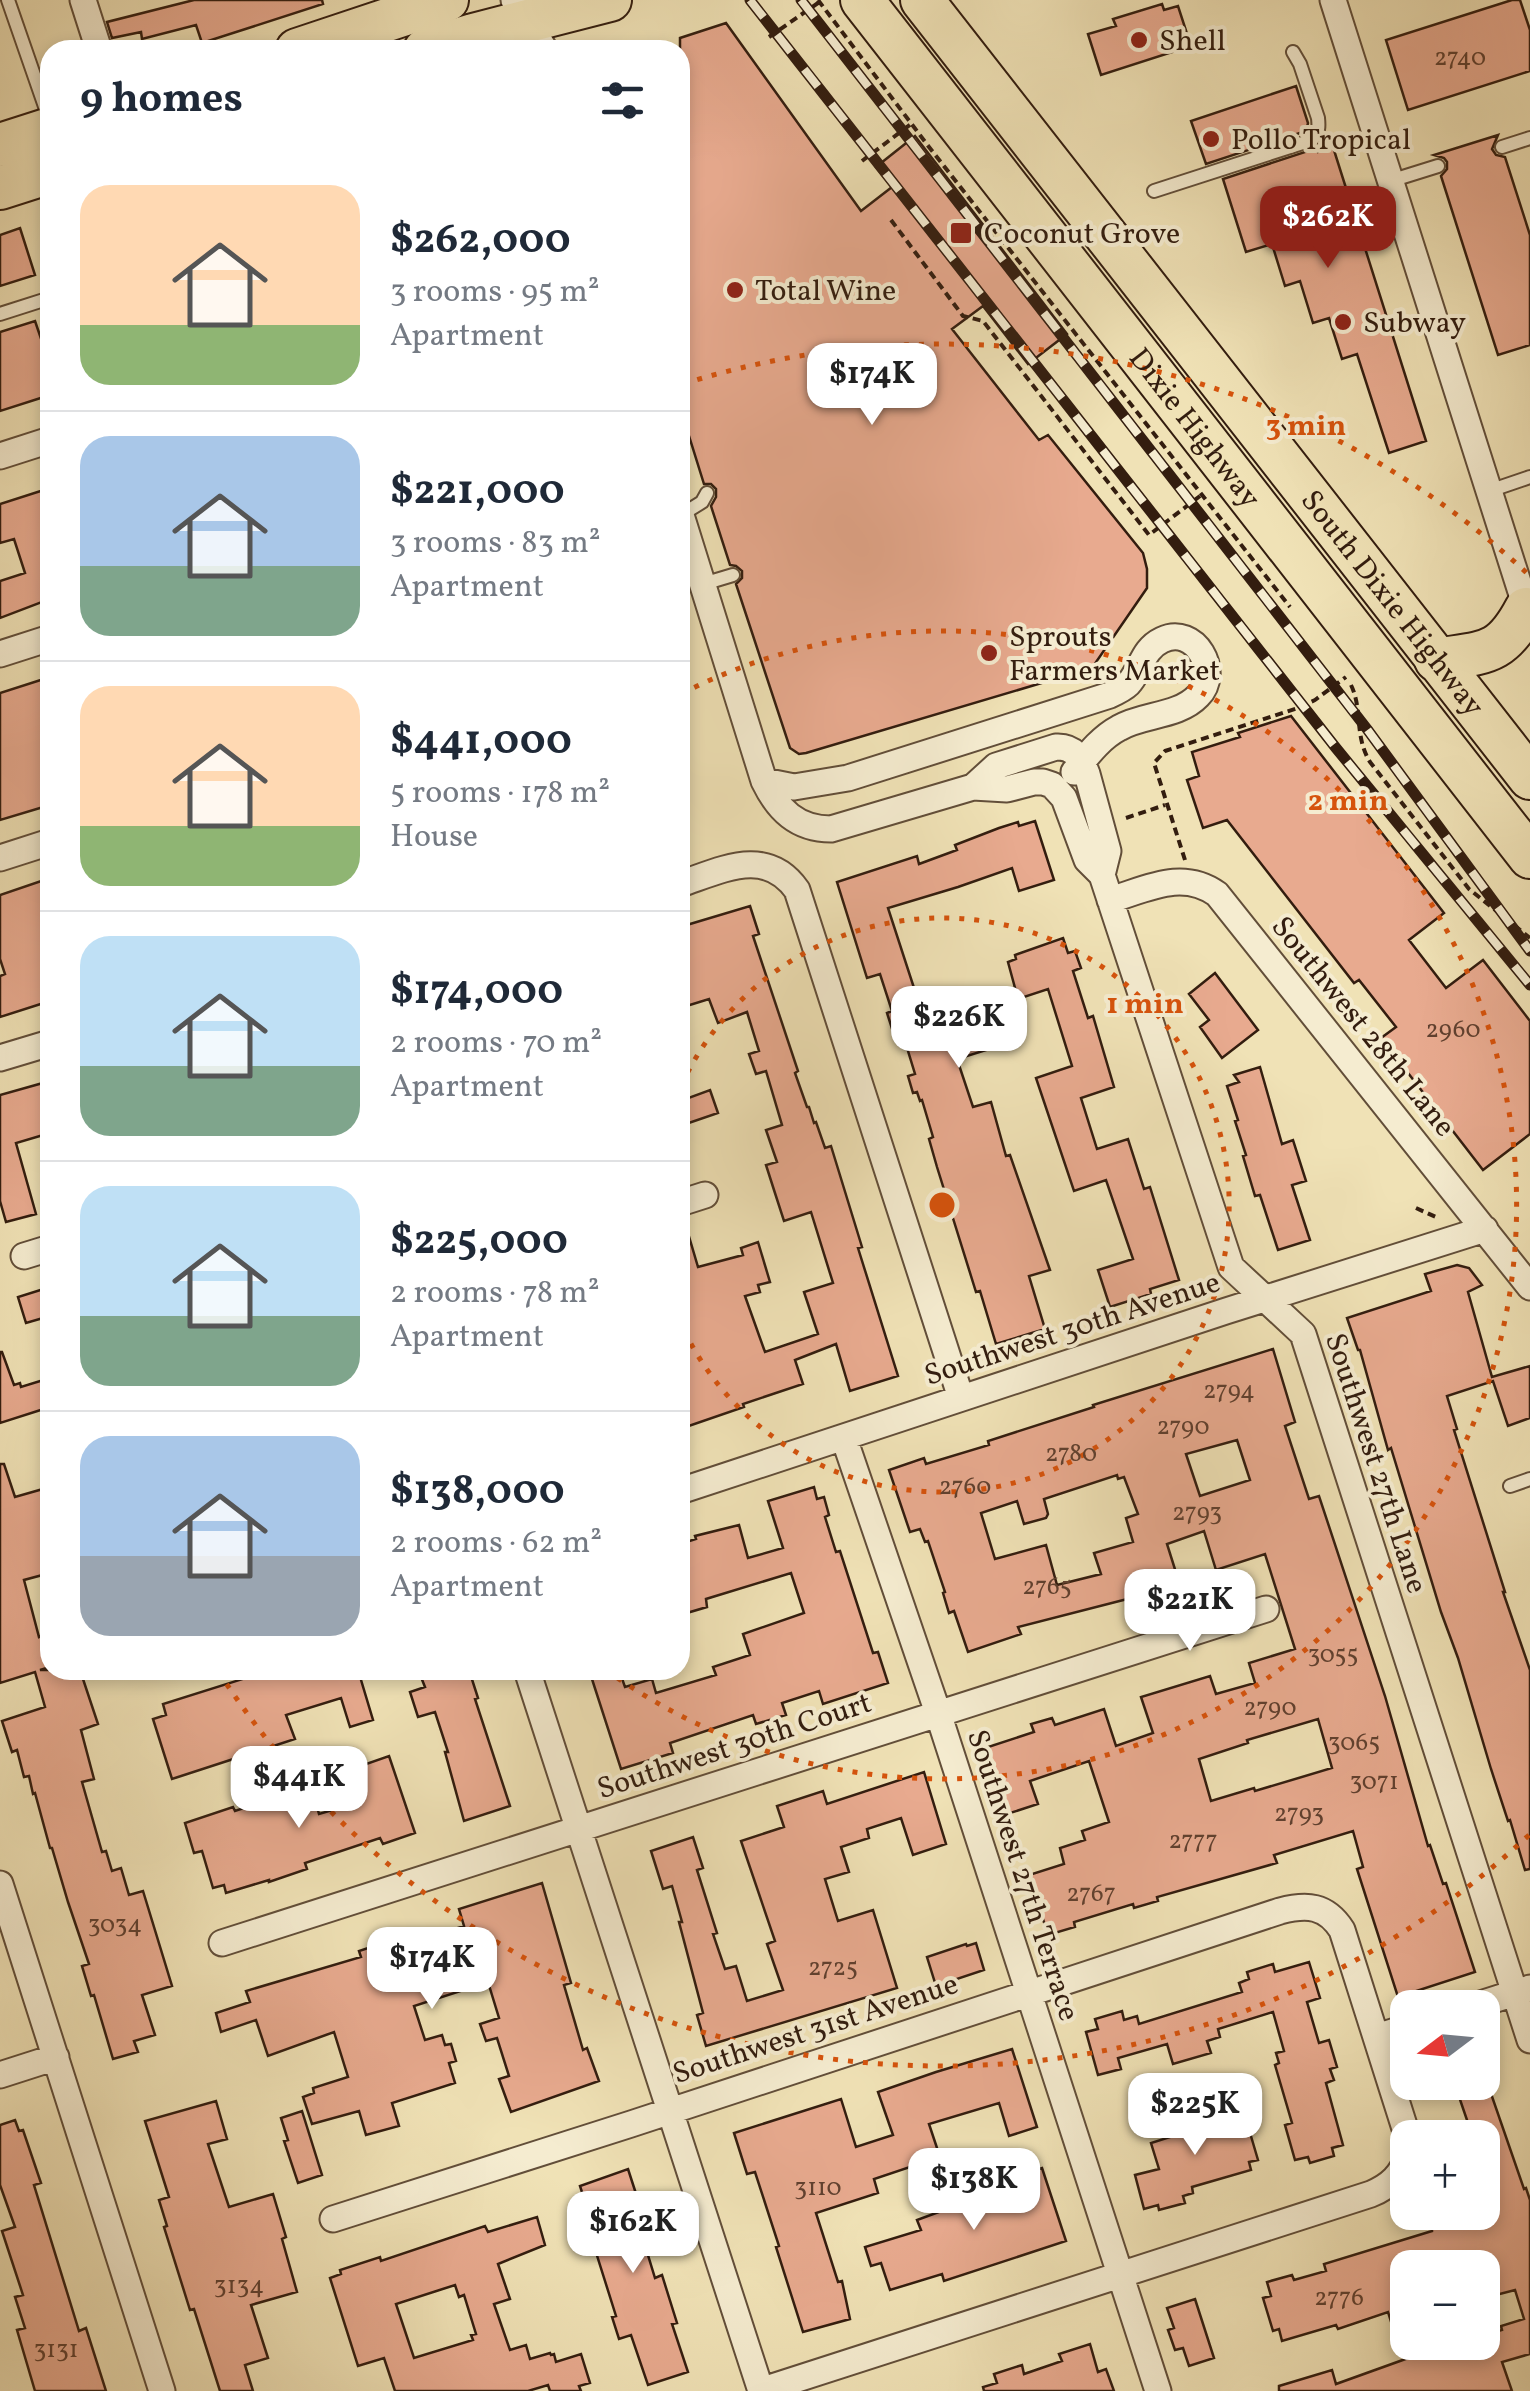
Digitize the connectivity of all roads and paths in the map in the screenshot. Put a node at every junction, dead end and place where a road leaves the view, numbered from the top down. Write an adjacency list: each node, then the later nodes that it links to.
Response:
1 (4, 0): 15 (lane)
2 (83, 0): 11 (street)
3 (448, 0): 12 (highway)
4 (610, 0): 9 (highway)
5 (862, 0): 57 (highway, Dixie Highway)
6 (922, 0): 48 (highway, South Dixie Highway)
7 (1334, 0): 26 (street)
8 (818, 1): 10 (path); 16 (path)
9 (528, 30): 13 (highway)
10 (768, 37)
11 (96, 40)
12 (326, 40)
13 (476, 40)
14 (1293, 52): 28 (lane)
15 (40, 95)
16 (912, 124): 22 (path); 39 (path)
17 (40, 132): 19 (highway)
18 (1530, 138): 20 (lane)
19 (0, 146)
20 (1502, 147)
21 (0, 158): 24 (highway)
22 (862, 160)
23 (1438, 166): 26 (lane)
24 (40, 169)
25 (40, 175): 27 (highway)
26 (1390, 182): 37 (street)
27 (0, 188)
28 (1154, 191)
29 (891, 220): 31 (path)
30 (928, 253): 31 (path)
31 (922, 260): 39 (path)
32 (40, 301): 33 (lane)
33 (0, 314)
34 (40, 443): 35 (street)
35 (0, 456)
36 (1530, 476): 37 (lane)
37 (1489, 491): 44 (street)
38 (708, 493): 40 (lane)
39 (1201, 495): 45 (path)
40 (690, 509)
41 (690, 543): 43 (street)
42 (733, 575): 43 (lane)
43 (703, 584): 51 (street)
44 (1528, 614): 48 (highway)
45 (1300, 619)
46 (40, 641): 47 (street)
47 (0, 654)
48 (1436, 660): 50 (highway, South Dixie Highway)
49 (1082, 762): 51 (street); 52 (street); 53 (street); 60 (street, Southwest 27th Lane)
50 (1530, 778)
51 (764, 781): 52 (street)
52 (973, 787): 53 (street)
53 (1059, 791): 60 (street, Southwest 27th Lane)
54 (1167, 805): 55 (path); 59 (path); 63 (path)
55 (1112, 822)
56 (40, 845): 58 (street)
57 (1530, 857)
58 (0, 858)
59 (1185, 861)
60 (1102, 875): 62 (street, Southwest 27th Lane)
61 (690, 881): 73 (street)
62 (1110, 900): 68 (street, Southwest 28th Lane); 72 (street, Southwest 27th Lane)
63 (1530, 938)
64 (40, 1045): 65 (street)
65 (0, 1058)
66 (1416, 1208): 67 (path)
67 (1438, 1218)
68 (1485, 1229): 71 (street, Southwest 28th Lane); 72 (street, Southwest 30th Avenue)
69 (40, 1251): 70 (street)
70 (24, 1256)
71 (1530, 1287)
72 (1266, 1299): 73 (street, Southwest 30th Avenue); 84 (street, Southwest 27th Lane)
73 (961, 1398): 74 (street, Southwest 30th Avenue)
74 (844, 1438): 77 (street, Southwest 30th Avenue); 80 (street, Southwest 27th Terrace)
75 (1530, 1480): 76 (lane)
76 (1510, 1486)
77 (690, 1488)
78 (1266, 1609): 80 (street, Southwest 30th Court)
79 (530, 1680): 81 (street)
80 (938, 1712): 81 (street, Southwest 30th Court); 85 (street, Southwest 27th Terrace)
81 (580, 1829): 83 (street, Southwest 30th Court); 91 (street)
82 (0, 1884): 89 (street)
83 (222, 1943)
84 (1522, 1990): 88 (street, Southwest 27th Lane)
85 (1028, 1993): 87 (street, Southwest 31st Avenue); 91 (street, Southwest 31st Avenue); 95 (street, Southwest 27th Terrace)
86 (1390, 2033): 87 (street)
87 (1377, 2037): 92 (street)
88 (1530, 2040)
89 (56, 2057): 90 (street); 96 (street)
90 (0, 2075)
91 (670, 2110): 94 (street, Southwest 31st Avenue); 97 (street)
92 (1402, 2120)
93 (1390, 2184): 95 (street)
94 (333, 2218)
95 (1121, 2274): 97 (street); 98 (street, Southwest 27th Terrace)
96 (162, 2391)
97 (761, 2391)
98 (1158, 2391)

